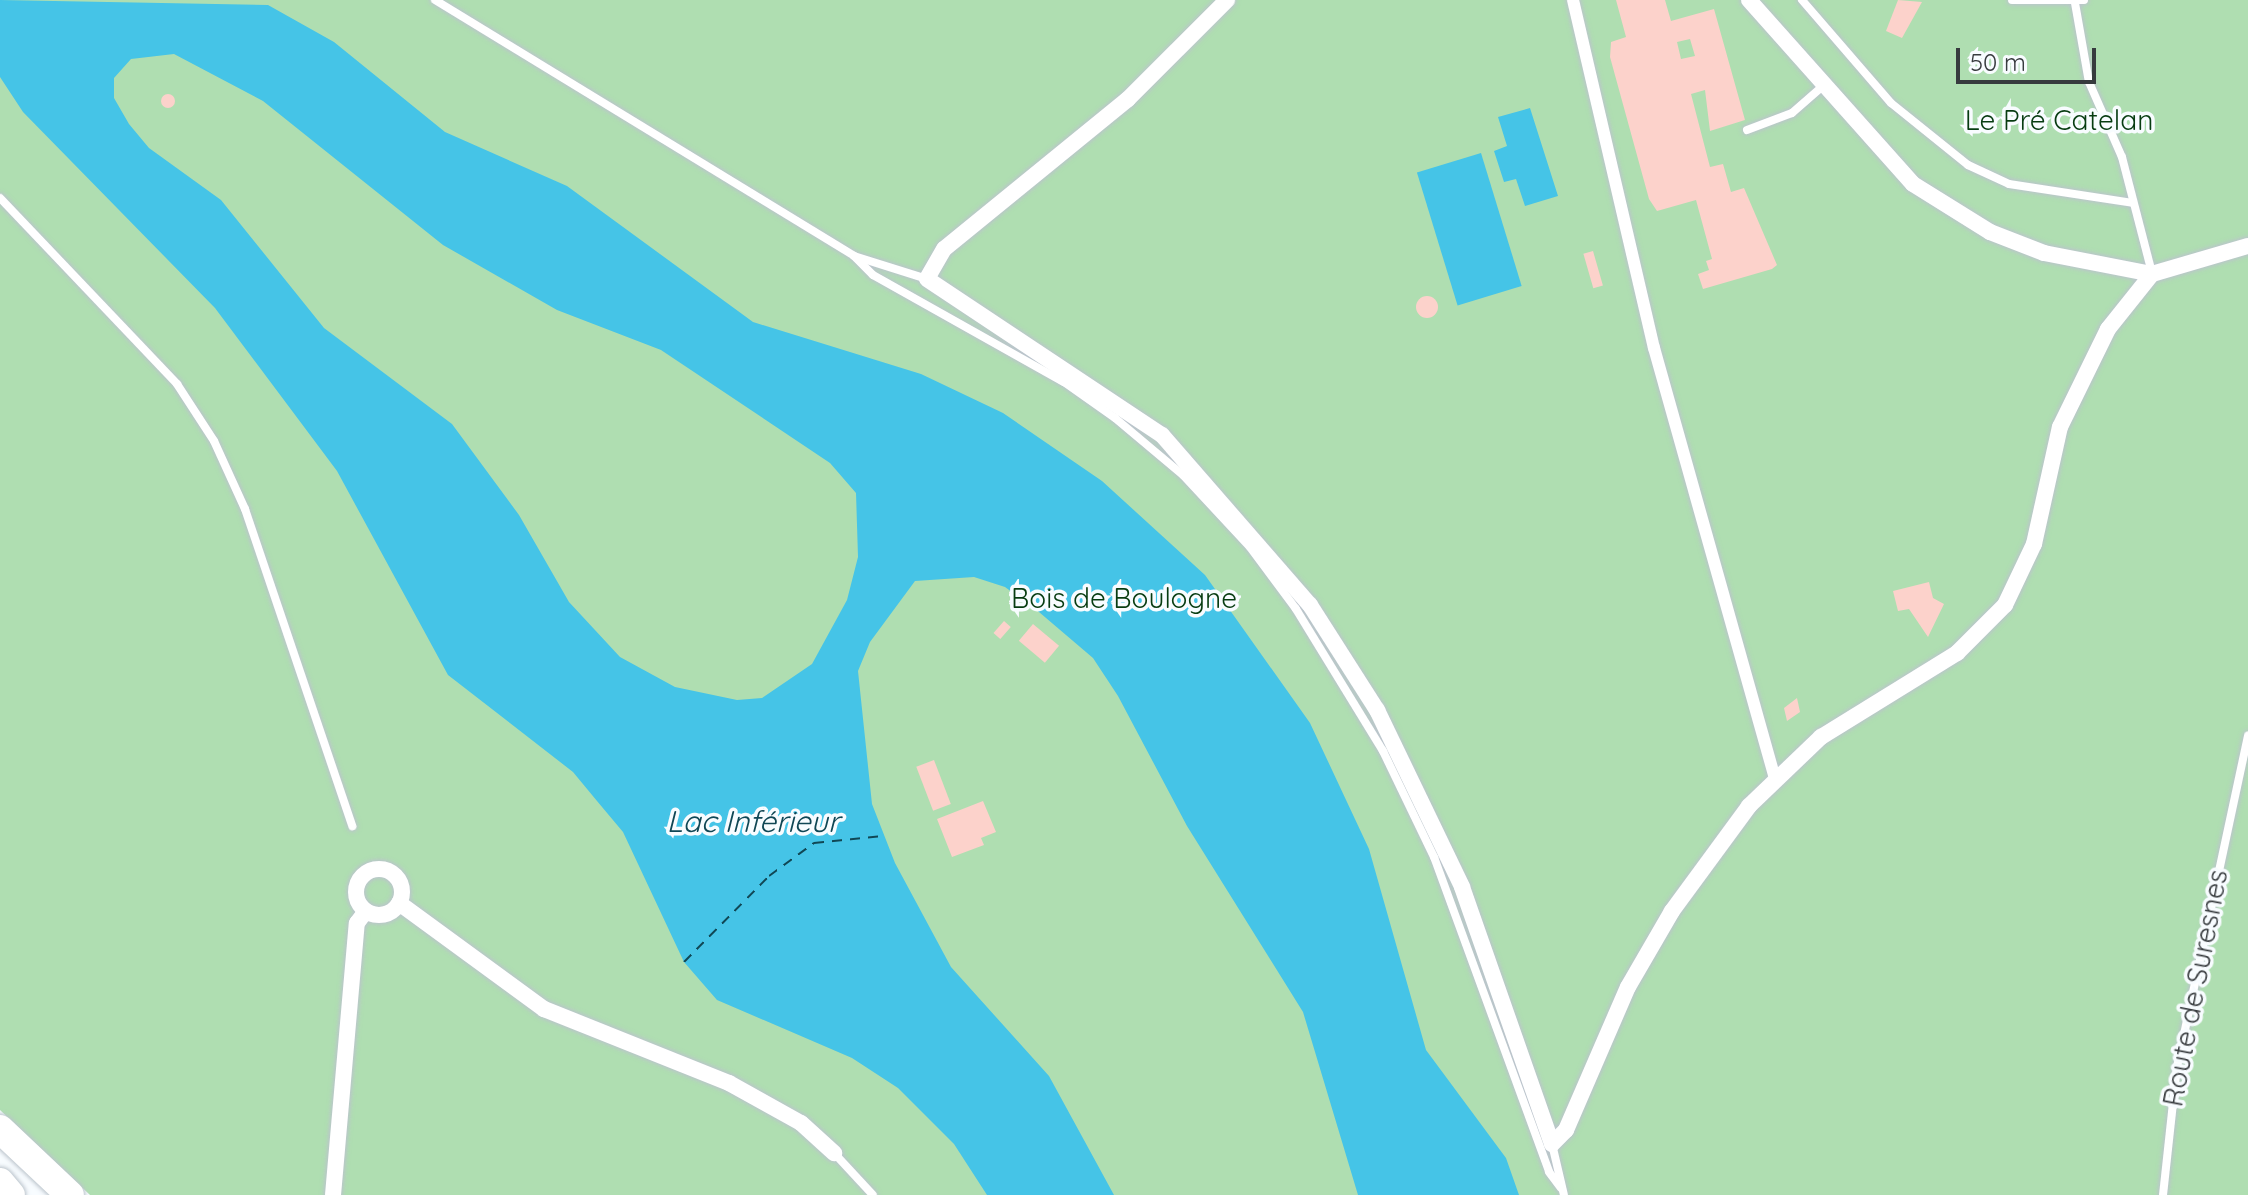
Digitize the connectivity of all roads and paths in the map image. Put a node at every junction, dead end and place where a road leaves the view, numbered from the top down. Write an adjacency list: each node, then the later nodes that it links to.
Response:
1 (435, 0): 15 (lane)
2 (1227, 0): 9 (street)
3 (1243, 0): 9 (street)
4 (1573, 0): 19 (street)
5 (1749, 0): 10 (street)
6 (1802, 0): 13 (lane)
7 (2012, 0): 8 (lane)
8 (2079, 1): 13 (lane)
9 (1208, 25): 17 (street)
10 (1828, 82): 11 (lane); 16 (street)
11 (1747, 130)
12 (0, 198): 20 (lane)
13 (2133, 203): 16 (lane)
14 (2248, 246): 16 (street)
15 (854, 256): 17 (lane); 27 (lane)
16 (2152, 274): 19 (street)
17 (927, 279): 24 (street)
18 (2248, 736): 32 (lane, Route de Suresnes)
19 (1775, 779): 24 (street)
20 (352, 826)
21 (399, 903): 22 (street); 22 (street); 25 (street)
22 (366, 911): 30 (street)
23 (0, 1129): 29 (highway)
24 (1552, 1144): 27 (lane)
25 (834, 1153): 31 (lane)
26 (0, 1182): 28 (highway)
27 (1562, 1192)
28 (11, 1195)
29 (70, 1195)
30 (333, 1195)
31 (873, 1195)
32 (2163, 1195)

